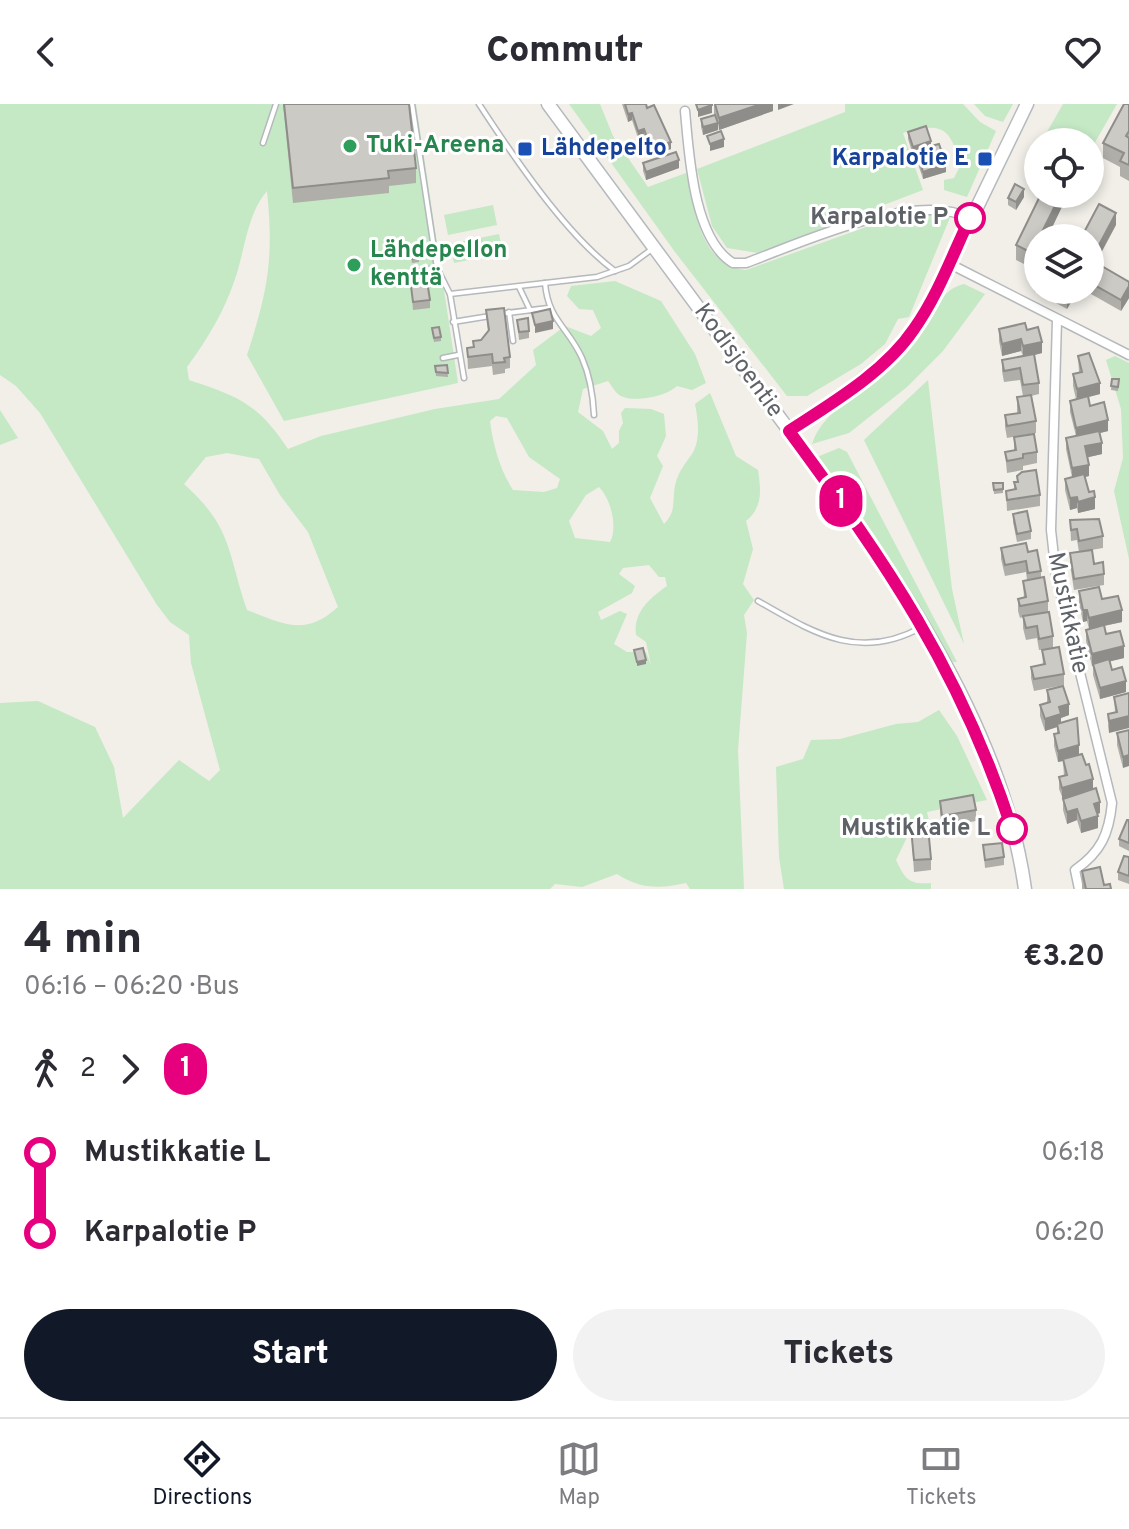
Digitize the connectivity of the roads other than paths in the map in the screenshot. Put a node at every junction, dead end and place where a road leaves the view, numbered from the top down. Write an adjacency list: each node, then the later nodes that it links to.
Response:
1 (276, 104): 7 (lane)
2 (412, 104): 11 (lane)
3 (479, 104): 13 (lane)
4 (548, 104): 9 (street, Kodisjoentie)
5 (1027, 104): 8 (street)
6 (684, 108): 8 (street)
7 (263, 143)
8 (970, 218): 10 (street)
9 (654, 247): 13 (lane); 28 (street, Kodisjoentie)
10 (950, 264): 20 (street); 28 (street)
11 (437, 268): 12 (lane); 16 (lane)
12 (419, 271)
13 (615, 271): 14 (lane)
14 (545, 283): 15 (lane); 17 (lane)
15 (519, 286): 16 (lane); 18 (lane)
16 (450, 294): 21 (lane)
17 (548, 308): 18 (lane); 27 (lane)
18 (530, 310): 19 (lane)
19 (509, 312): 21 (lane); 22 (lane)
20 (1057, 320): 24 (street); 32 (street, Mustikkatie)
21 (453, 322): 23 (lane)
22 (513, 341)
23 (458, 355): 25 (lane); 26 (lane)
24 (1129, 355)
25 (443, 358)
26 (464, 378)
27 (594, 415)
28 (789, 431): 30 (street, Kodisjoentie)
29 (758, 601): 30 (lane)
30 (924, 626): 31 (street, Kodisjoentie)
31 (1025, 889)
32 (1079, 889)

